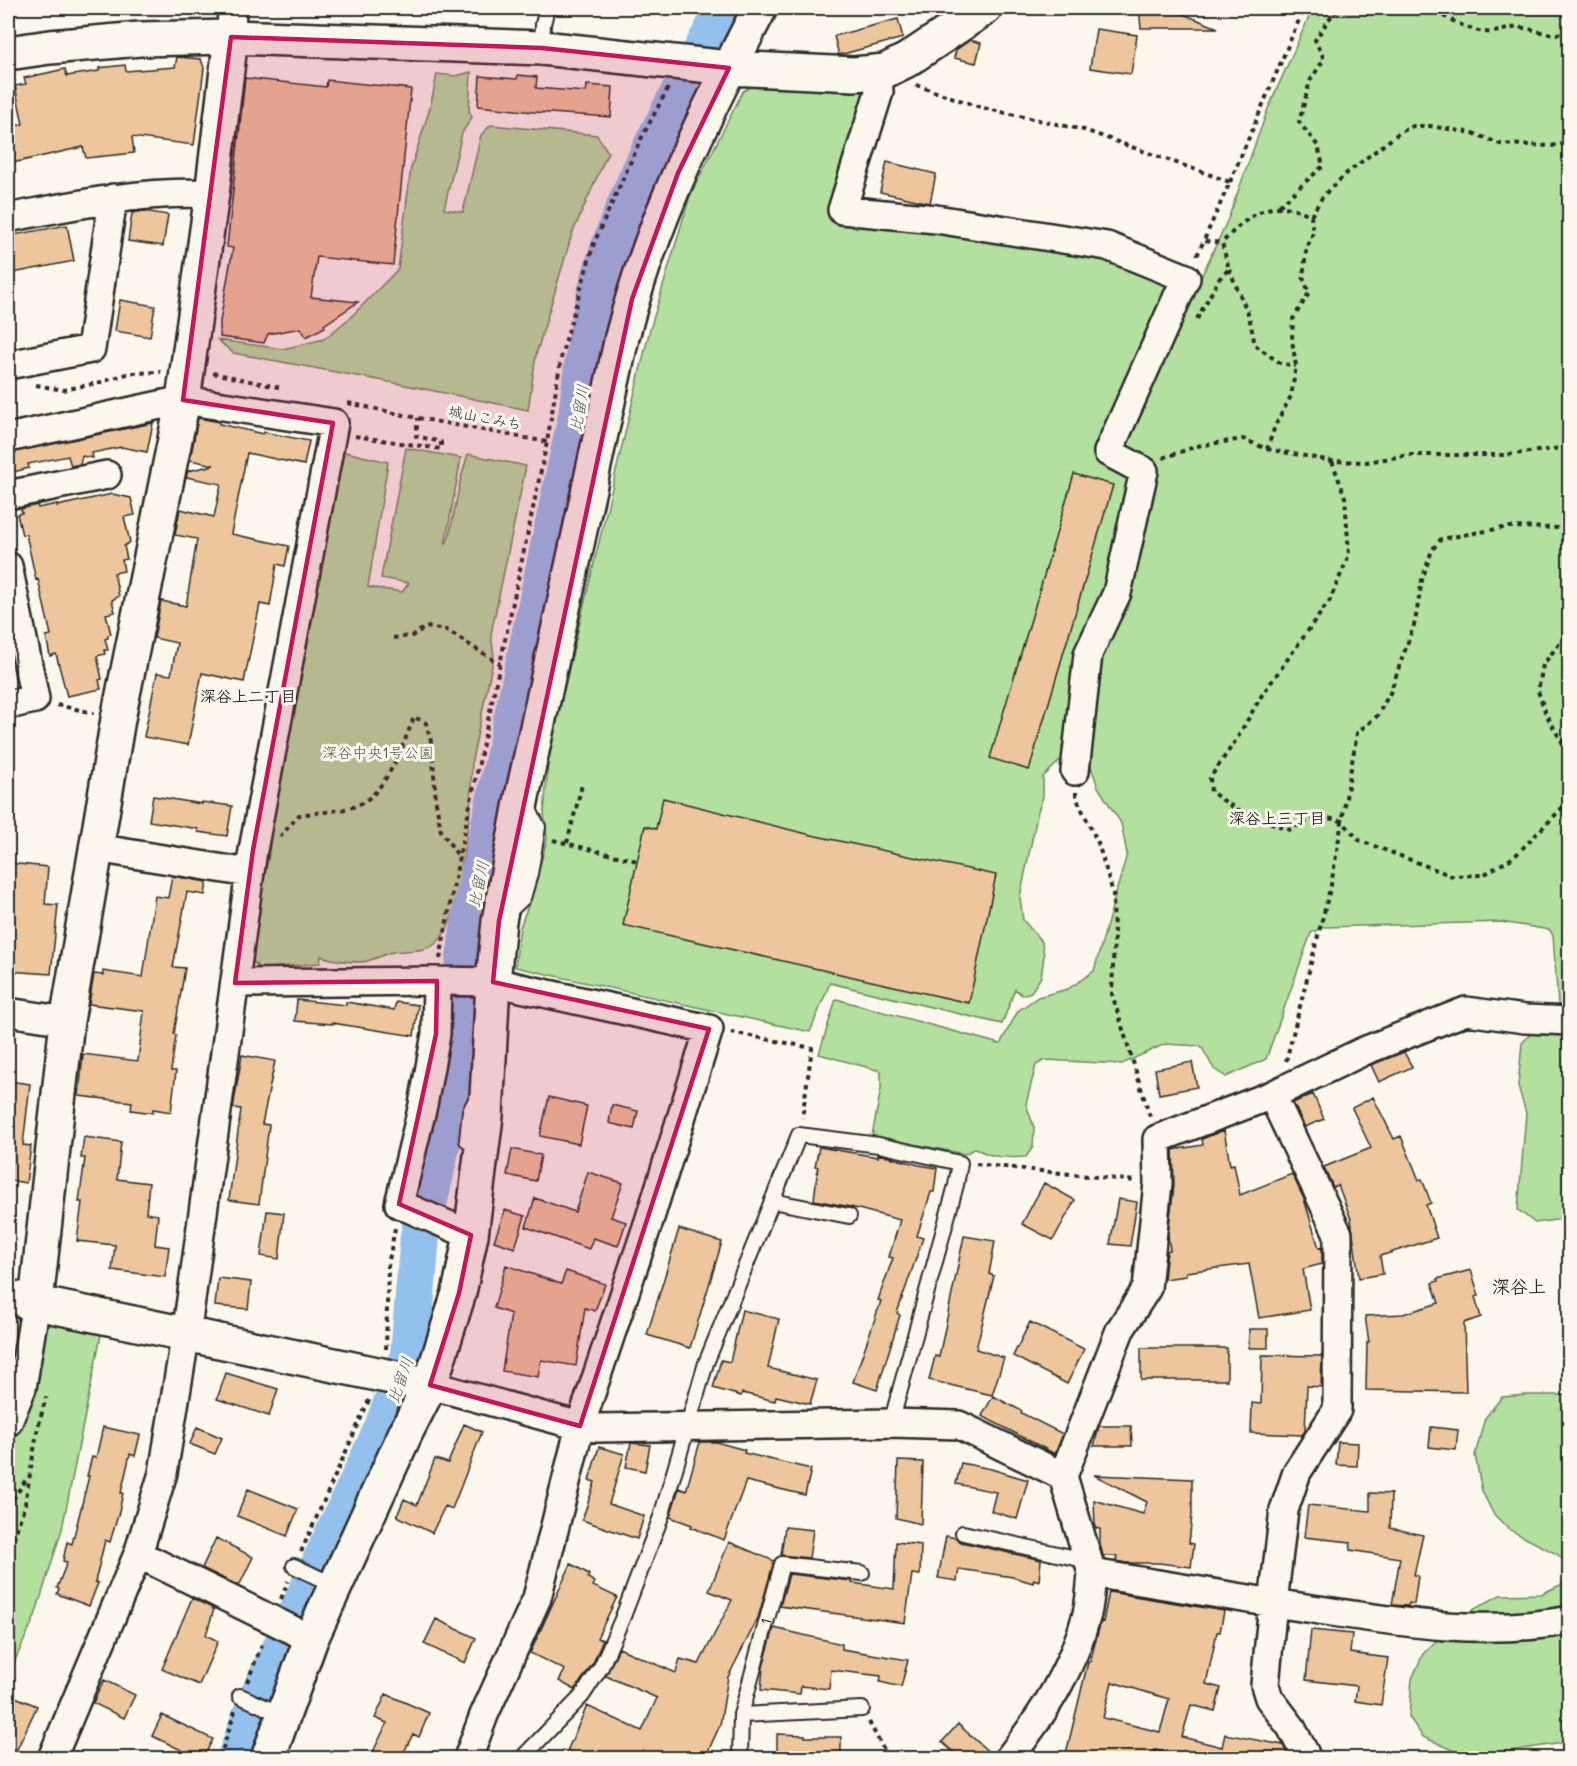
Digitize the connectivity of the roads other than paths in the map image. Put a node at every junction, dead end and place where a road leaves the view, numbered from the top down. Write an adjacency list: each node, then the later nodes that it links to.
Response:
1 (547, 8): 5 (lane)
2 (760, 8): 7 (street)
3 (985, 8): 8 (street)
4 (231, 22): 5 (street); 6 (street); 9 (street)
5 (542, 48): 7 (street)
6 (8, 53)
7 (699, 71): 8 (street); 22 (street)
8 (882, 72): 19 (street)
9 (212, 194): 10 (street); 13 (street)
10 (113, 198): 11 (street); 12 (street)
11 (8, 218)
12 (8, 365)
13 (183, 400): 14 (street); 20 (street); 21 (street)
14 (8, 438)
15 (107, 475): 16 (street)
16 (8, 495)
17 (8, 566): 18 (street)
18 (8, 705)
19 (1075, 771)
20 (96, 848): 21 (street); 25 (street)
21 (251, 861): 23 (street)
22 (462, 982): 23 (street); 27 (street); 32 (street); 38 (street)
23 (235, 983): 34 (street)
24 (8, 1012): 25 (street)
25 (67, 1021): 33 (street)
26 (1569, 1021): 28 (street)
27 (487, 1082): 29 (street); 29 (lane)
28 (1272, 1095): 40 (street); 47 (street)
29 (476, 1197): 32 (street)
30 (772, 1201): 31 (lane); 37 (lane); 39 (lane)
31 (849, 1216)
32 (471, 1235): 35 (street)
33 (22, 1300): 34 (street); 36 (street)
34 (186, 1333): 35 (street); 42 (street)
35 (422, 1383): 38 (street); 46 (street)
36 (8, 1422)
37 (891, 1423): 39 (street); 40 (street)
38 (580, 1426): 39 (street); 56 (street)
39 (688, 1426): 57 (lane)
40 (1063, 1476): 44 (street)
41 (963, 1533): 44 (lane)
42 (138, 1554): 49 (street); 54 (street)
43 (294, 1566): 46 (lane)
44 (1091, 1567): 47 (street); 59 (street)
45 (862, 1573): 53 (lane, 1)
46 (331, 1583): 49 (street)
47 (1273, 1603): 48 (street); 60 (street)
48 (1569, 1620)
49 (306, 1637): 52 (street)
50 (240, 1696): 52 (lane)
51 (862, 1709): 53 (lane)
52 (276, 1713): 55 (street)
53 (741, 1715): 58 (lane, 1)
54 (52, 1758)
55 (268, 1758)
56 (469, 1758)
57 (522, 1758)
58 (740, 1758)
59 (1009, 1758)
60 (1305, 1758)

